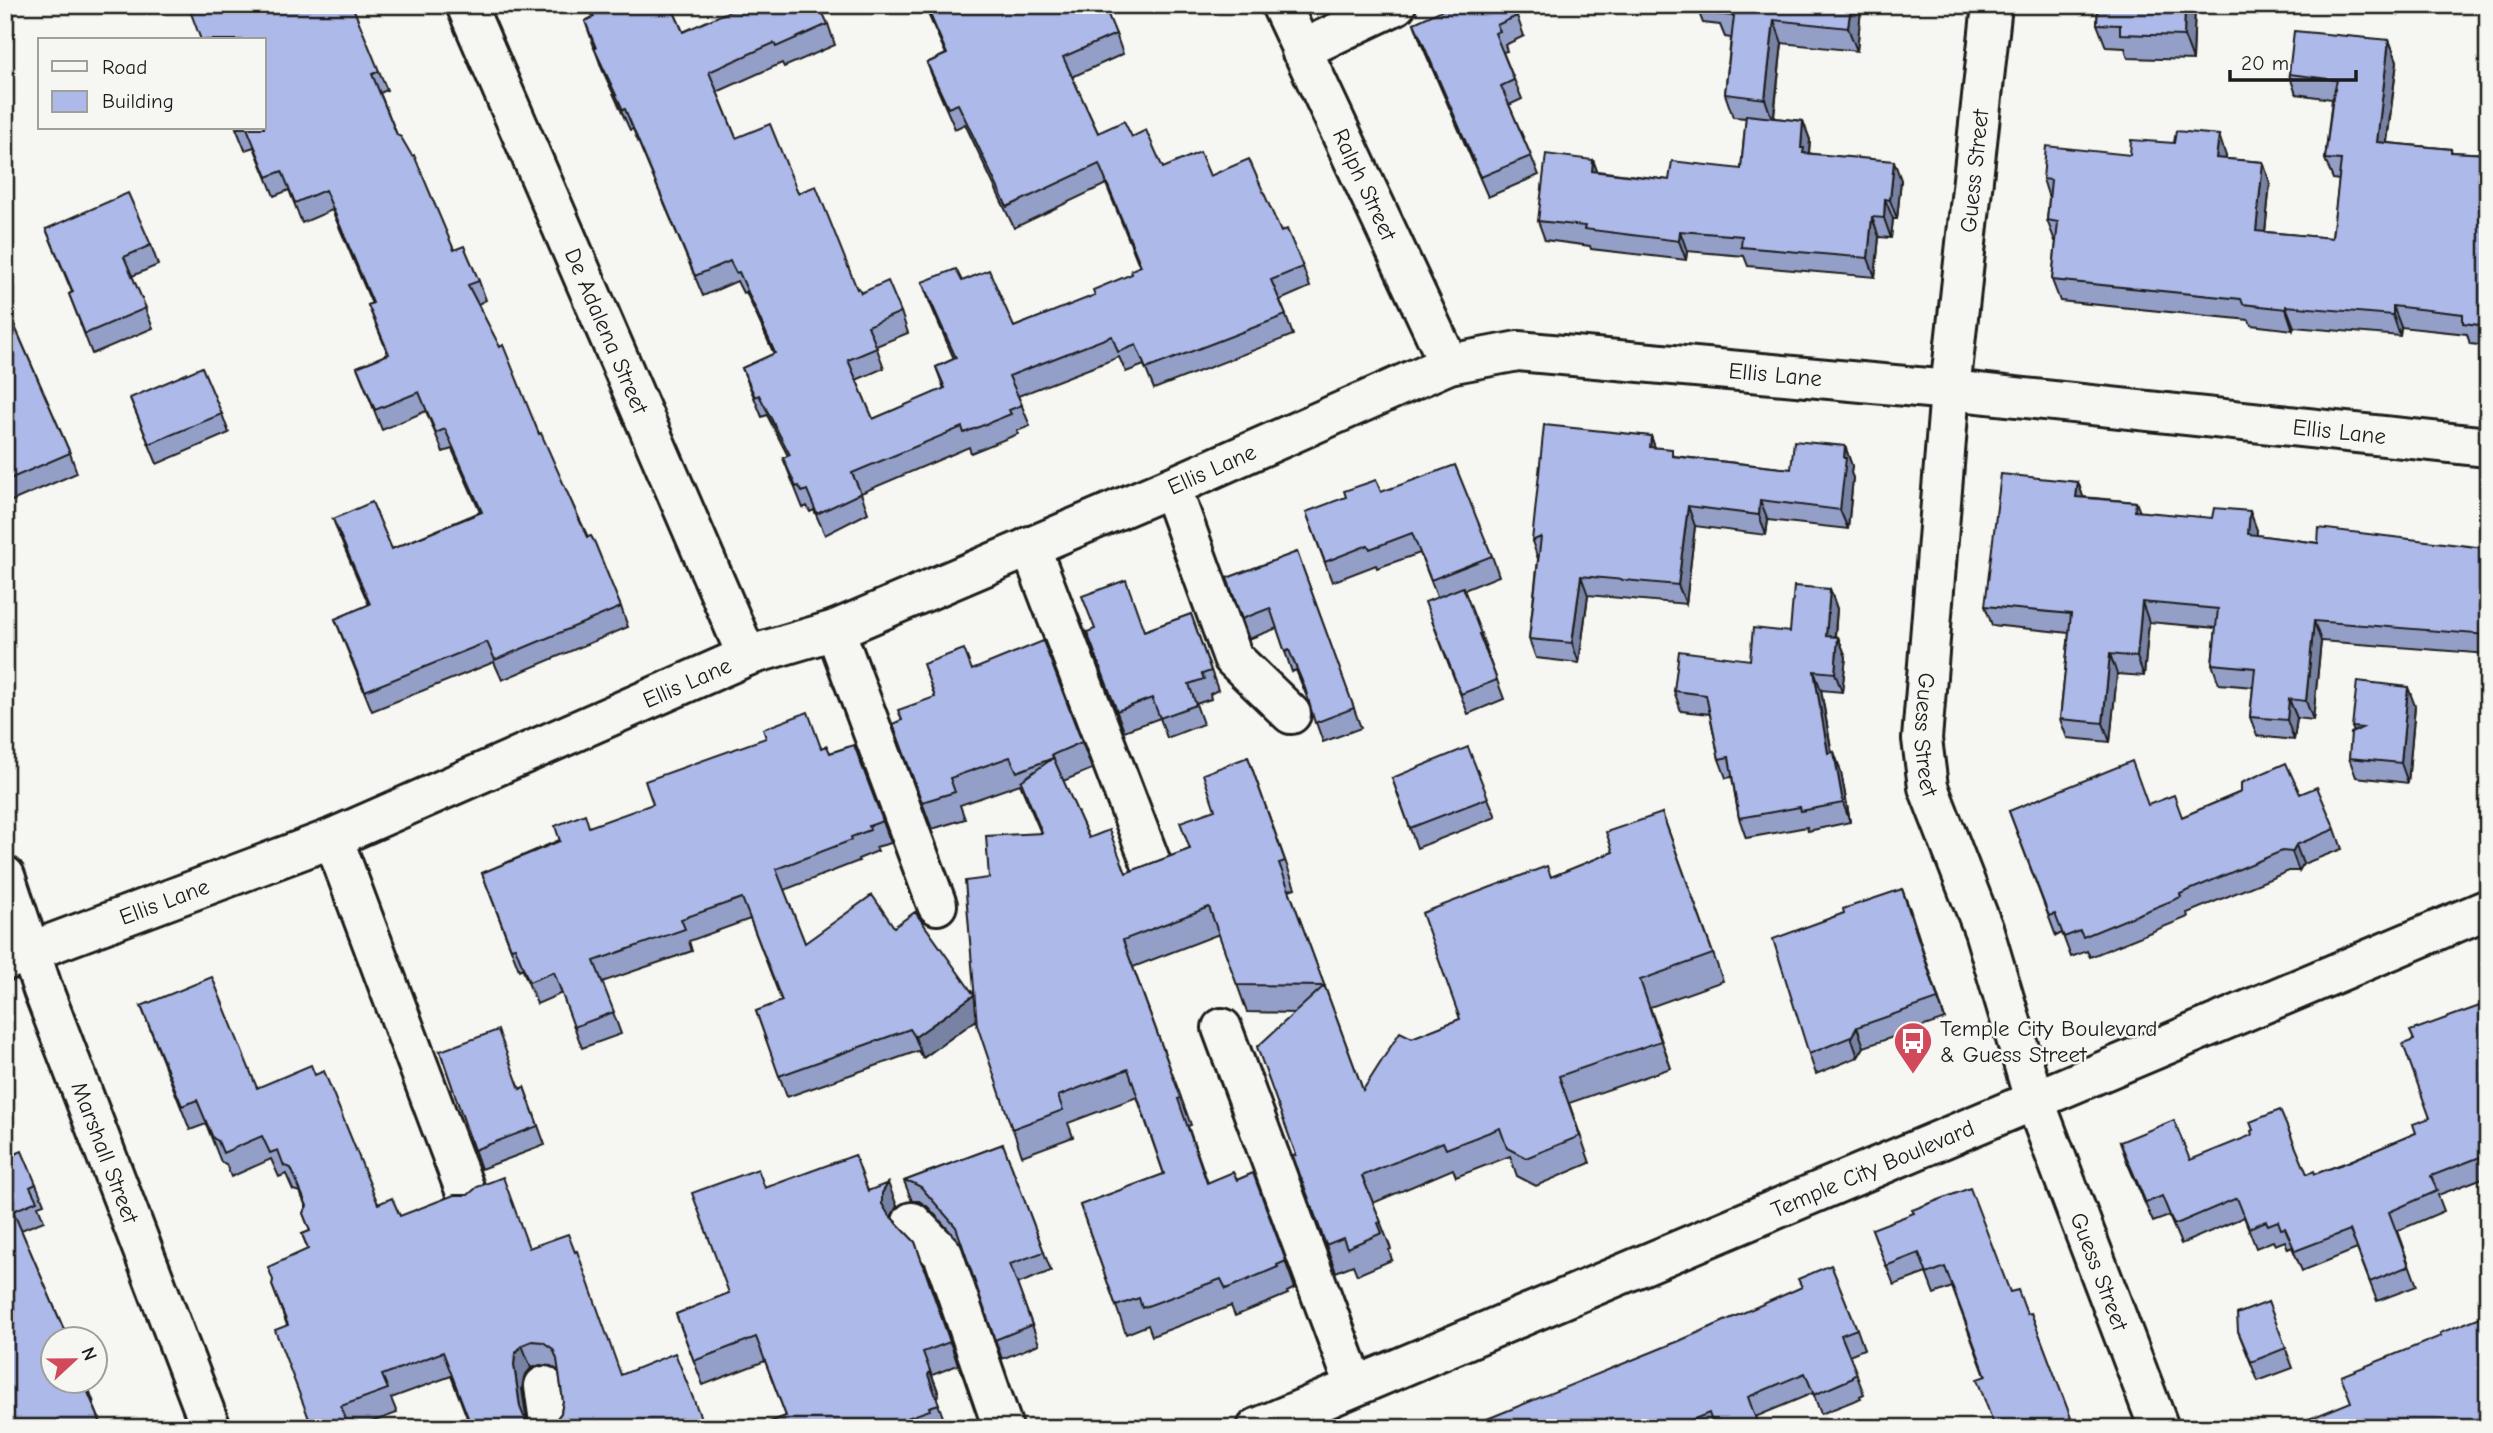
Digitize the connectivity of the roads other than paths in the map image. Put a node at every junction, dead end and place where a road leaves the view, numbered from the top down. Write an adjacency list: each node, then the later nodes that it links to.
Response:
1 (466, 5): 12 (street, De Adalena Street)
2 (1281, 5): 5 (street, Ralph Street)
3 (1396, 5): 5 (street)
4 (1992, 5): 7 (street, Guess Street)
5 (1301, 50): 6 (street, Ralph Street)
6 (1449, 363): 7 (street, Ellis Lane); 9 (street, Ellis Lane)
7 (1950, 390): 8 (street, Ellis Lane); 21 (street, Guess Street)
8 (2488, 447)
9 (1171, 488): 10 (street, Ellis Lane); 13 (street)
10 (1030, 547): 11 (street, Ellis Lane); 15 (street)
11 (835, 630): 12 (street, Ellis Lane); 17 (street)
12 (747, 656): 14 (street, Ellis Lane)
13 (1291, 713)
14 (333, 838): 19 (street, Ellis Lane); 22 (street)
15 (1151, 863)
16 (5, 876): 19 (street, Marshall Street)
17 (937, 905)
18 (2488, 909): 21 (street, Temple City Boulevard)
19 (17, 956): 26 (street, Marshall Street)
20 (1222, 1028): 25 (street)
21 (2034, 1099): 25 (street, Temple City Boulevard); 30 (street, Guess Street)
22 (468, 1198)
23 (912, 1222): 28 (street)
24 (544, 1386): 27 (street)
25 (1355, 1386): 29 (street, Temple City Boulevard)
26 (211, 1428)
27 (550, 1428)
28 (1003, 1428)
29 (1257, 1428)
30 (2159, 1428)

